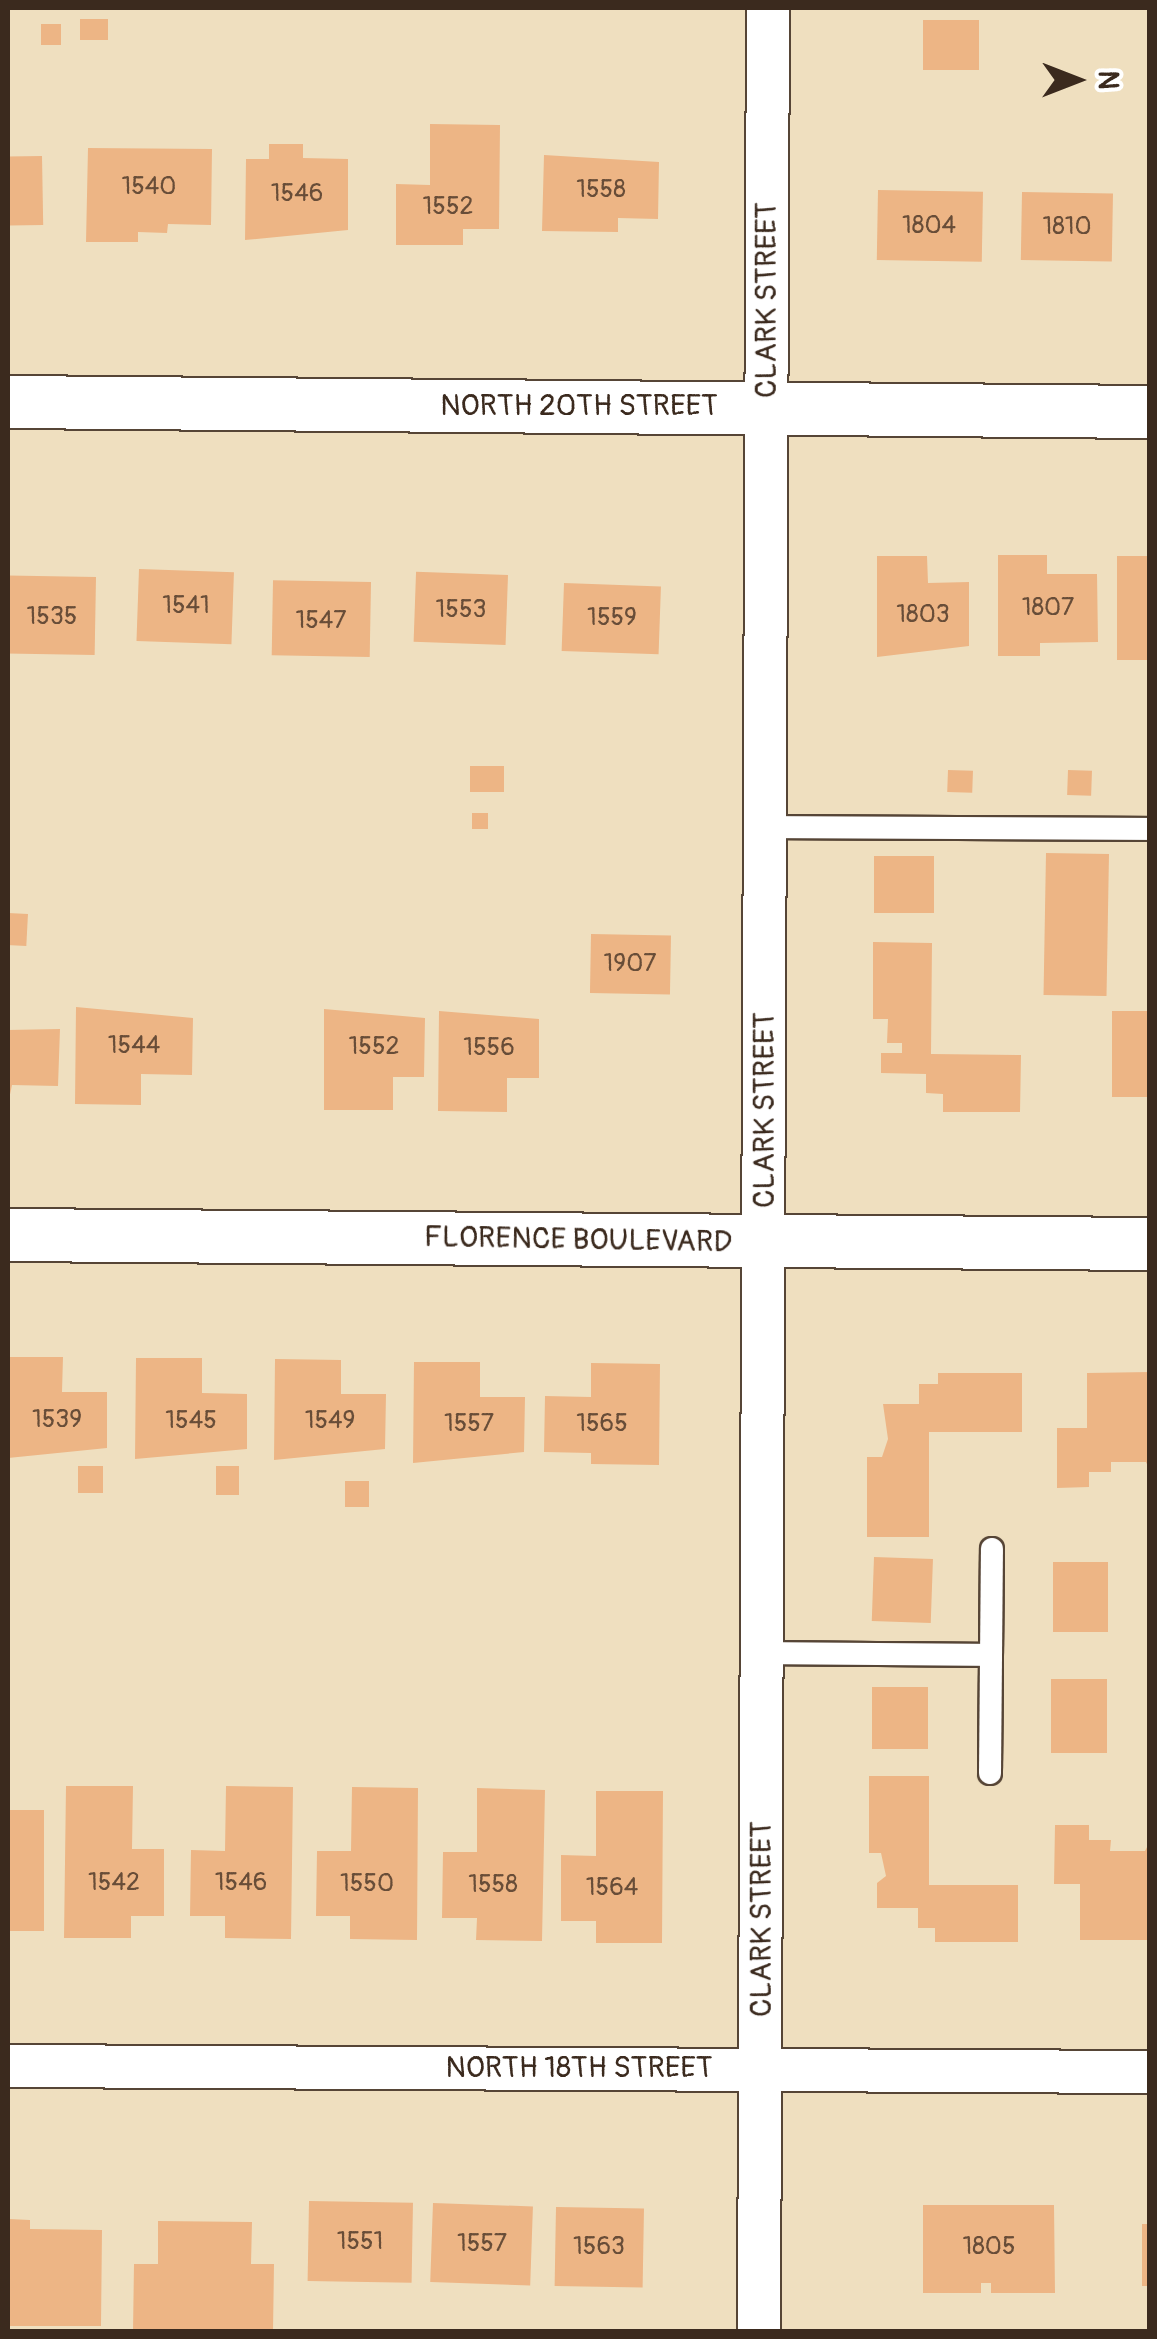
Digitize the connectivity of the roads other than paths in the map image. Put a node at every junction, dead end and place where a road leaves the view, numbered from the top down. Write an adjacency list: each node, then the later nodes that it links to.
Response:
1 (768, 8): 3 (street, CLARK STREET)
2 (8, 402): 3 (street, NORTH 20TH STREET)
3 (767, 408): 4 (street, NORTH 20TH STREET); 5 (street, CLARK STREET)
4 (1150, 412)
5 (765, 827): 6 (lane); 8 (street, CLARK STREET)
6 (1150, 829)
7 (8, 1235): 8 (street, FLORENCE BOULEVARD)
8 (765, 1242): 9 (street, FLORENCE BOULEVARD); 11 (street, CLARK STREET)
9 (1150, 1244)
10 (992, 1548): 12 (lane)
11 (764, 1654): 12 (lane); 15 (street, CLARK STREET)
12 (991, 1655): 13 (lane)
13 (990, 1773)
14 (8, 2066): 15 (street, NORTH 18TH STREET)
15 (760, 2068): 16 (street, NORTH 18TH STREET); 17 (street, CLARK STREET)
16 (1150, 2072)
17 (759, 2332)

